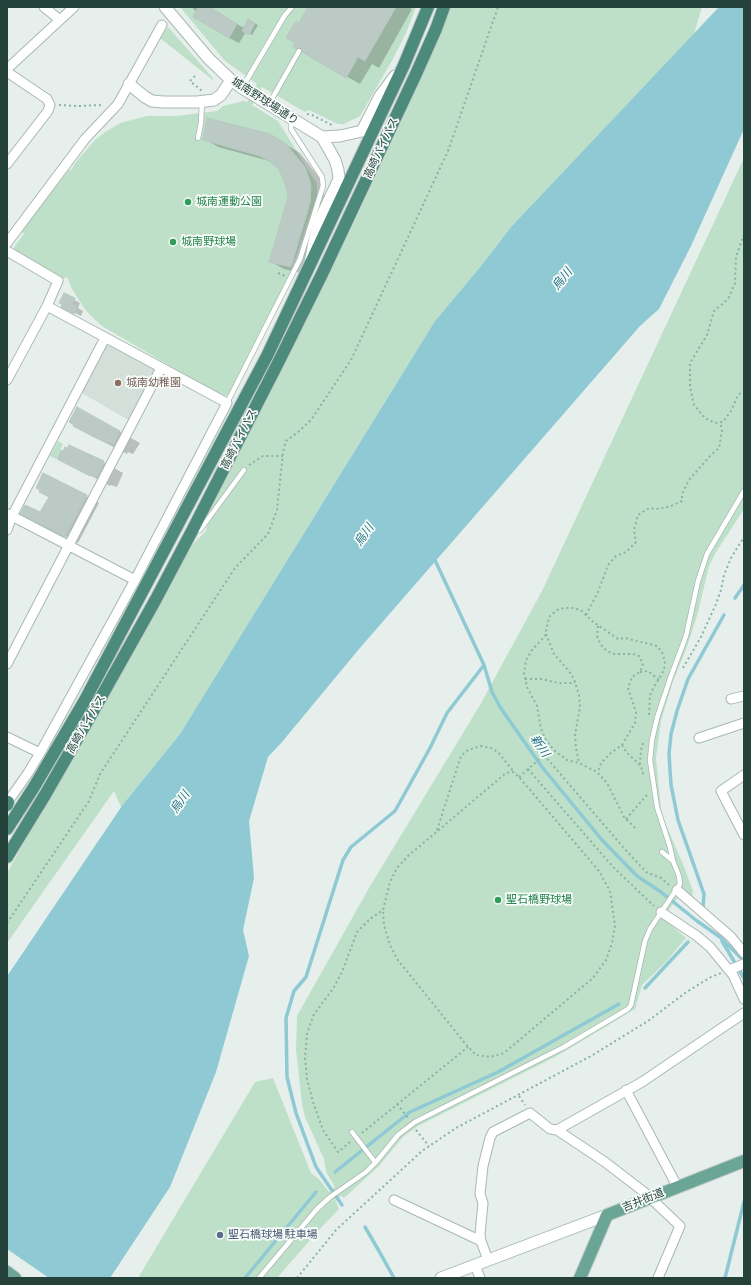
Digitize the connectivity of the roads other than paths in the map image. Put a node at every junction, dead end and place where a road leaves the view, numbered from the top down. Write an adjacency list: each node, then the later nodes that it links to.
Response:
1 (44, 7): 7 (street)
2 (74, 7): 7 (street)
3 (164, 7): 12 (street, 城南野球場通り)
4 (292, 7): 14 (lane)
5 (428, 7): 10 (highway, 高崎バイパス)
6 (444, 7): 32 (highway, 高崎バイパス)
7 (60, 20): 11 (street)
8 (162, 25): 13 (street)
9 (299, 51): 16 (lane)
10 (404, 65): 18 (street); 23 (highway, 高崎バイパス)
11 (7, 70): 20 (street)
12 (231, 80): 14 (street, 城南野球場通り); 15 (street)
13 (129, 84): 15 (street); 21 (street)
14 (242, 88): 16 (street, 城南野球場通り)
15 (203, 97): 19 (lane)
16 (269, 104): 17 (street, 城南野球場通り)
17 (291, 118): 18 (street, 城南野球場通り); 28 (lane)
18 (322, 137): 23 (street)
19 (198, 138)
20 (7, 164)
21 (7, 243)
22 (7, 251): 24 (street)
23 (310, 266): 47 (highway, 高崎バイパス)
24 (47, 306): 25 (street); 27 (street)
25 (105, 338): 26 (street); 31 (street)
26 (161, 368): 28 (street); 34 (street)
27 (7, 380)
28 (227, 403): 35 (street)
29 (244, 470): 32 (lane)
30 (744, 491): 51 (lane)
31 (10, 515): 33 (street); 34 (street)
32 (193, 529): 50 (highway, 高崎バイパス)
33 (7, 530)
34 (69, 546): 35 (street); 37 (street)
35 (135, 580): 44 (street)
36 (7, 642): 37 (street)
37 (17, 645): 38 (street)
38 (7, 664)
39 (744, 696): 40 (street)
40 (731, 699)
41 (744, 723): 43 (street)
42 (7, 737): 44 (street)
43 (699, 738)
44 (40, 753): 46 (street)
45 (744, 775): 48 (street)
46 (7, 803)
47 (7, 829)
48 (744, 835)
49 (662, 852): 51 (lane)
50 (7, 857)
51 (673, 861): 52 (lane)
52 (675, 892): 53 (lane); 54 (street)
53 (662, 911): 56 (street); 63 (lane)
54 (744, 953)
55 (744, 964): 56 (street)
56 (729, 970): 57 (street)
57 (744, 999)
58 (744, 1013): 59 (street)
59 (626, 1090): 60 (street); 64 (street)
60 (557, 1130): 65 (street); 68 (street)
61 (352, 1132): 63 (lane)
62 (744, 1161): 64 (main road, 吉井街道)
63 (375, 1162): 73 (lane)
64 (677, 1186): 65 (main road, 吉井街道)
65 (648, 1198): 67 (main road, 吉井街道); 77 (street)
66 (394, 1200): 68 (street)
67 (607, 1215): 69 (street); 76 (main road)
68 (481, 1241): 69 (street)
69 (488, 1260): 70 (street)
70 (475, 1265): 74 (street); 75 (street)
71 (7, 1272): 72 (main road)
72 (15, 1278)
73 (259, 1278)
74 (441, 1278)
75 (480, 1278)
76 (580, 1278)
77 (658, 1278)

